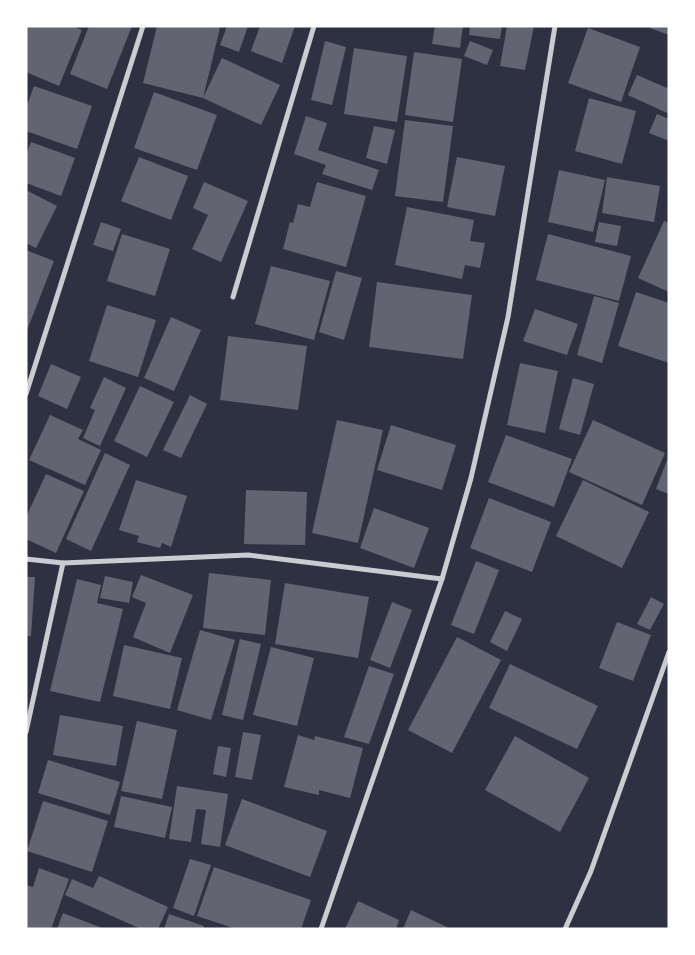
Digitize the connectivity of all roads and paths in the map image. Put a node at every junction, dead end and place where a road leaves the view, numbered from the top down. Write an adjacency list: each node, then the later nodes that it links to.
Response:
1 (143, 26): 5 (street)
2 (314, 26): 4 (street)
3 (555, 26): 8 (street)
4 (234, 297)
5 (26, 394)
6 (26, 559): 7 (street)
7 (63, 563): 8 (street); 10 (street)
8 (442, 579): 11 (street)
9 (669, 652): 12 (street)
10 (26, 732)
11 (321, 929)
12 (565, 929)

